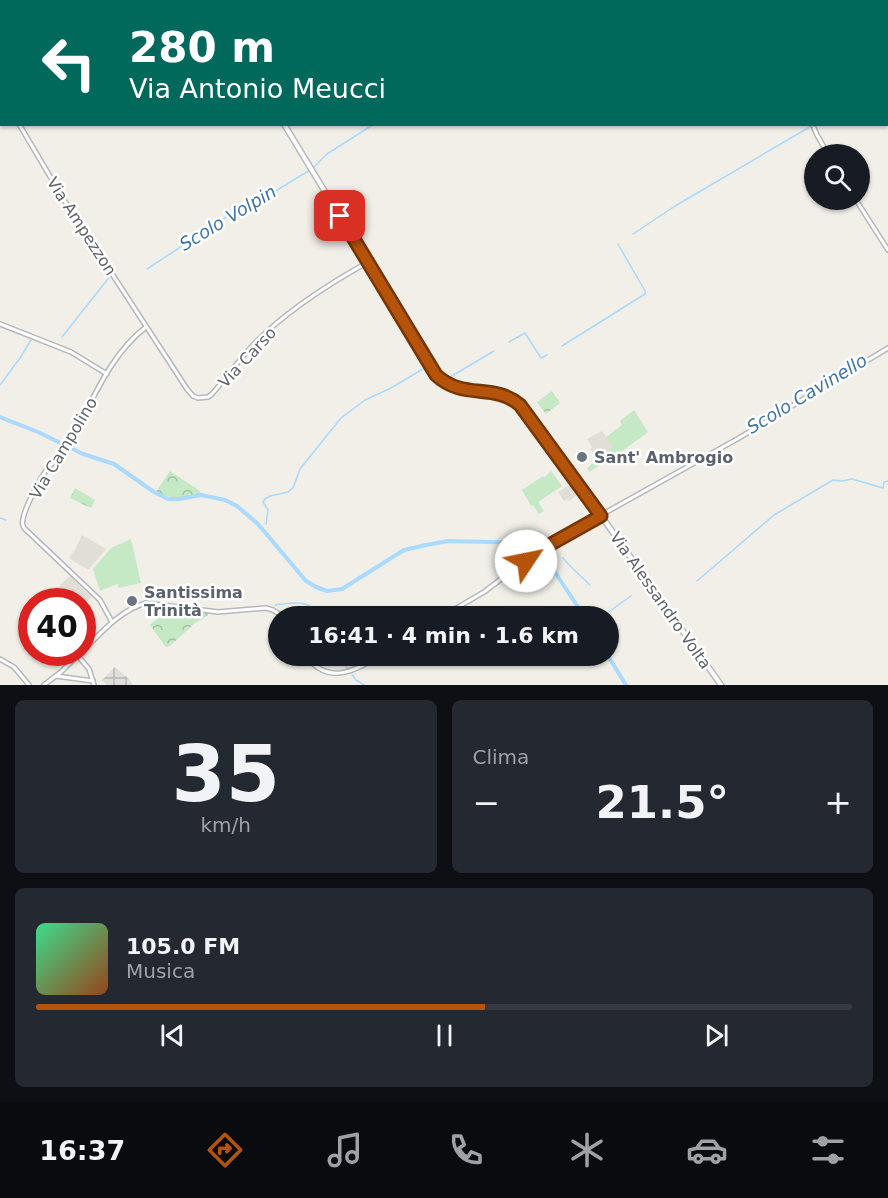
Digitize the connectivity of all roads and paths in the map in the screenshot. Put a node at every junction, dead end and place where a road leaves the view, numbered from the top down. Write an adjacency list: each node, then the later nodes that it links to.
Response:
1 (19, 126): 9 (street, Via Ampezzon)
2 (285, 126): 7 (main road, Via Alessandro Volta)
3 (813, 126): 4 (street)
4 (822, 144)
5 (862, 210): 6 (street)
6 (888, 250)
7 (368, 262): 9 (street, Via Carso); 12 (main road, Via Alessandro Volta)
8 (0, 324): 11 (street)
9 (146, 327): 11 (street, Via Campolino)
10 (888, 348): 12 (street)
11 (107, 374): 15 (street, Via Campolino)
12 (601, 516): 13 (street); 28 (main road, Via Alessandro Volta)
13 (460, 606)
14 (268, 609): 15 (street)
15 (112, 622): 16 (street)
16 (96, 638)
17 (0, 659): 26 (street)
18 (67, 666): 22 (street)
19 (86, 666): 25 (street)
20 (314, 666): 21 (street)
21 (363, 666)
22 (62, 671): 23 (street); 24 (street)
23 (56, 676): 24 (street); 27 (street)
24 (66, 677): 25 (street)
25 (93, 683)
26 (29, 685)
27 (44, 685)
28 (722, 685)

